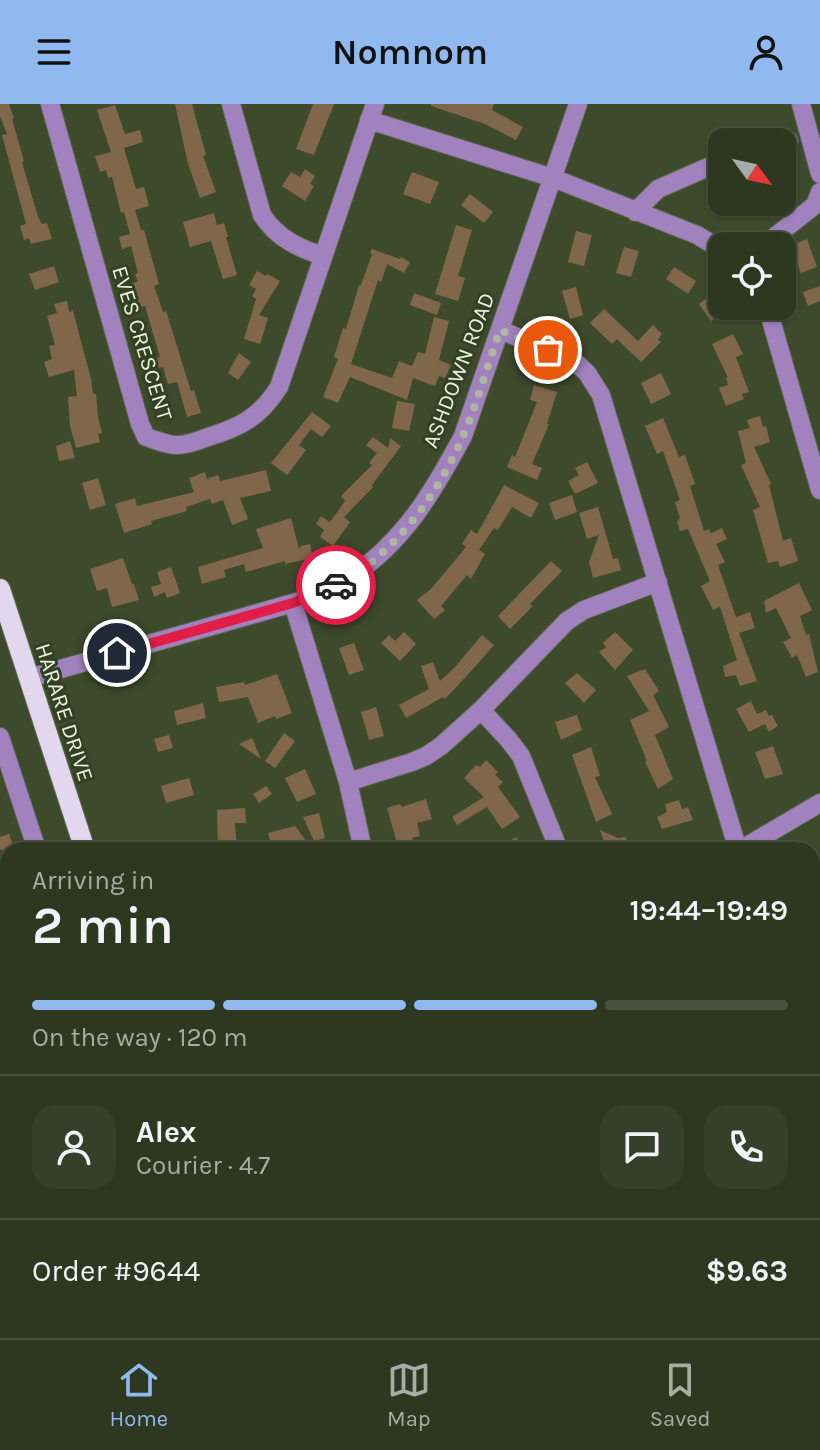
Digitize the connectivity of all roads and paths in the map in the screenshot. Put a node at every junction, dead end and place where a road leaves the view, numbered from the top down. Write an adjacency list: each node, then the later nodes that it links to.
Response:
1 (50, 104): 14 (street, EVES CRESCENT)
2 (231, 104): 14 (street)
3 (578, 104): 9 (street, ASHDOWN ROAD)
4 (801, 104): 6 (street)
5 (372, 112): 9 (street); 14 (street, EVES CRESCENT)
6 (816, 145): 8 (street)
7 (708, 167): 11 (street)
8 (820, 174)
9 (553, 178): 11 (street); 16 (street, ASHDOWN ROAD)
10 (820, 192): 12 (street)
11 (635, 212): 13 (street)
12 (781, 232)
13 (708, 242)
14 (323, 256)
15 (771, 320): 17 (street)
16 (500, 330): 18 (street); 20 (street, ASHDOWN ROAD)
17 (820, 490)
18 (658, 582): 22 (street); 31 (street)
19 (0, 589): 21 (main road, HARARE DRIVE)
20 (293, 603): 21 (street, ASHDOWN ROAD); 24 (street)
21 (29, 678): 28 (main road, HARARE DRIVE)
22 (481, 710): 24 (street); 30 (street)
23 (0, 737): 25 (street)
24 (348, 782): 29 (street)
25 (8, 787): 27 (street)
26 (820, 803): 32 (street)
27 (33, 842)
28 (82, 842)
29 (361, 842)
30 (556, 842)
31 (737, 842)
32 (753, 842)

